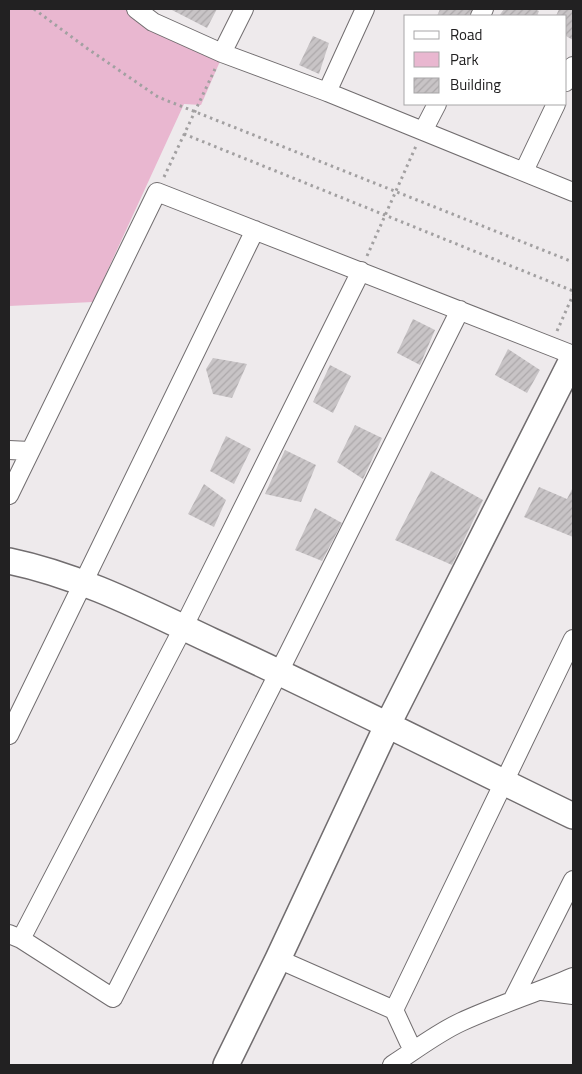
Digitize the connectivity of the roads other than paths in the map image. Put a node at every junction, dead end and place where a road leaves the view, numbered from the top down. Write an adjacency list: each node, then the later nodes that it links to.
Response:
1 (136, 9): 4 (street)
2 (244, 9): 4 (street)
3 (365, 9): 7 (street)
4 (222, 53): 7 (street)
5 (573, 66): 6 (street)
6 (567, 80)
7 (326, 92): 10 (street)
8 (436, 105): 10 (street)
9 (556, 105): 11 (street)
10 (423, 131): 11 (street)
11 (524, 171): 12 (street)
12 (573, 192)
13 (255, 230): 14 (street); 18 (street); 21 (street)
14 (361, 271): 15 (street); 22 (street)
15 (460, 310): 16 (street); 24 (street)
16 (573, 356): 25 (street)
17 (9, 450): 18 (street)
18 (30, 451): 19 (street)
19 (9, 495)
20 (9, 561): 21 (street)
21 (84, 582): 22 (street); 26 (street)
22 (183, 628): 24 (street); 30 (street)
23 (573, 639): 27 (street)
24 (279, 672): 25 (street); 30 (street)
25 (388, 726): 27 (street); 31 (street)
26 (9, 735)
27 (504, 783): 28 (street); 36 (street)
28 (573, 816)
29 (573, 880): 35 (street)
30 (15, 936)
31 (278, 959): 36 (street); 38 (street)
32 (573, 977): 33 (street)
33 (541, 990): 34 (street); 35 (street)
34 (573, 996)
35 (513, 999): 37 (street)
36 (394, 1010): 37 (street)
37 (413, 1051): 39 (street)
38 (226, 1065)
39 (392, 1065)

